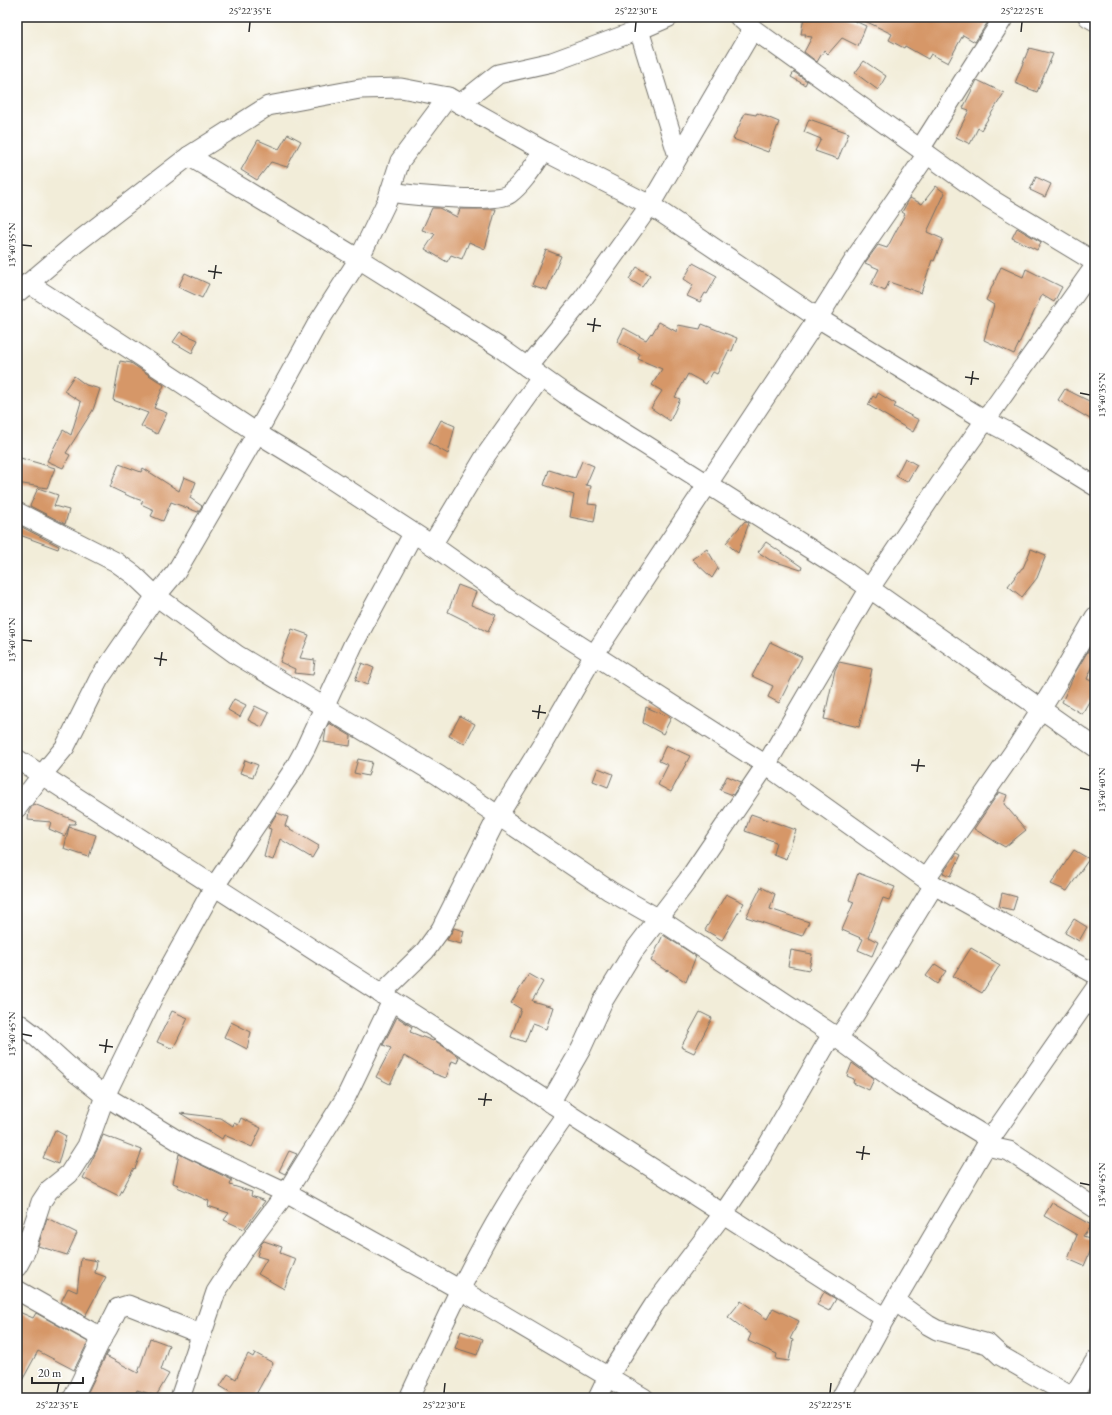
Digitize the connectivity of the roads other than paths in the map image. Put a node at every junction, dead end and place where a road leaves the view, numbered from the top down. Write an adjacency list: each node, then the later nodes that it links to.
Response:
1 (668, 17): 6 (street)
2 (1004, 17): 9 (street)
3 (1088, 17): 4 (street)
4 (1095, 21)
5 (746, 23): 9 (street); 11 (street)
6 (639, 30): 7 (street); 11 (street)
7 (454, 100): 8 (street); 10 (street); 12 (street)
8 (544, 151): 12 (street); 13 (street)
9 (924, 151): 15 (street); 17 (street)
10 (189, 156): 14 (street); 16 (street)
11 (678, 156): 13 (street)
12 (390, 192): 14 (street)
13 (650, 205): 17 (street); 18 (street)
14 (359, 260): 18 (street); 20 (street)
15 (1094, 260): 19 (street)
16 (23, 288): 20 (street)
17 (818, 318): 19 (street); 21 (street)
18 (534, 373): 21 (street); 25 (street)
19 (985, 420): 22 (street); 26 (street)
20 (257, 433): 24 (street); 27 (street)
21 (707, 485): 26 (street); 29 (street)
22 (1095, 486)
23 (17, 512): 27 (street)
24 (413, 534): 25 (street); 30 (street)
25 (432, 545): 29 (street)
26 (870, 588): 31 (street); 34 (street)
27 (156, 596): 30 (street); 35 (street)
28 (1095, 617): 31 (street)
29 (594, 655): 34 (street); 37 (street)
30 (324, 707): 37 (street); 39 (street)
31 (1041, 709): 32 (street); 38 (street)
32 (1095, 747)
33 (17, 759): 35 (street)
34 (766, 765): 38 (street); 40 (street)
35 (41, 776): 36 (street); 39 (street)
36 (17, 808)
37 (498, 816): 40 (street); 43 (street)
38 (930, 881): 41 (street); 45 (street)
39 (214, 887): 43 (street); 46 (street)
40 (659, 919): 45 (street); 47 (street)
41 (1095, 974)
42 (1095, 989): 49 (street)
43 (386, 997): 47 (street); 50 (street)
44 (19, 1030): 46 (street)
45 (835, 1036): 49 (street); 52 (street)
46 (105, 1096): 50 (street); 53 (street)
47 (550, 1103): 48 (street)
48 (567, 1113): 52 (street); 55 (street)
49 (988, 1142): 51 (street); 56 (street)
50 (286, 1193): 55 (street); 58 (street)
51 (1095, 1208)
52 (723, 1214): 57 (street); 61 (street)
53 (17, 1267)
54 (17, 1290): 59 (street)
55 (460, 1290): 61 (street); 64 (street)
56 (895, 1301): 57 (street); 68 (street)
57 (885, 1318): 67 (street)
58 (201, 1334): 59 (street); 63 (street)
59 (102, 1338): 62 (street)
60 (1095, 1361): 68 (street)
61 (608, 1377): 65 (street); 66 (street)
62 (73, 1398)
63 (180, 1398)
64 (409, 1398)
65 (598, 1398)
66 (644, 1398)
67 (841, 1398)
68 (1073, 1398)

